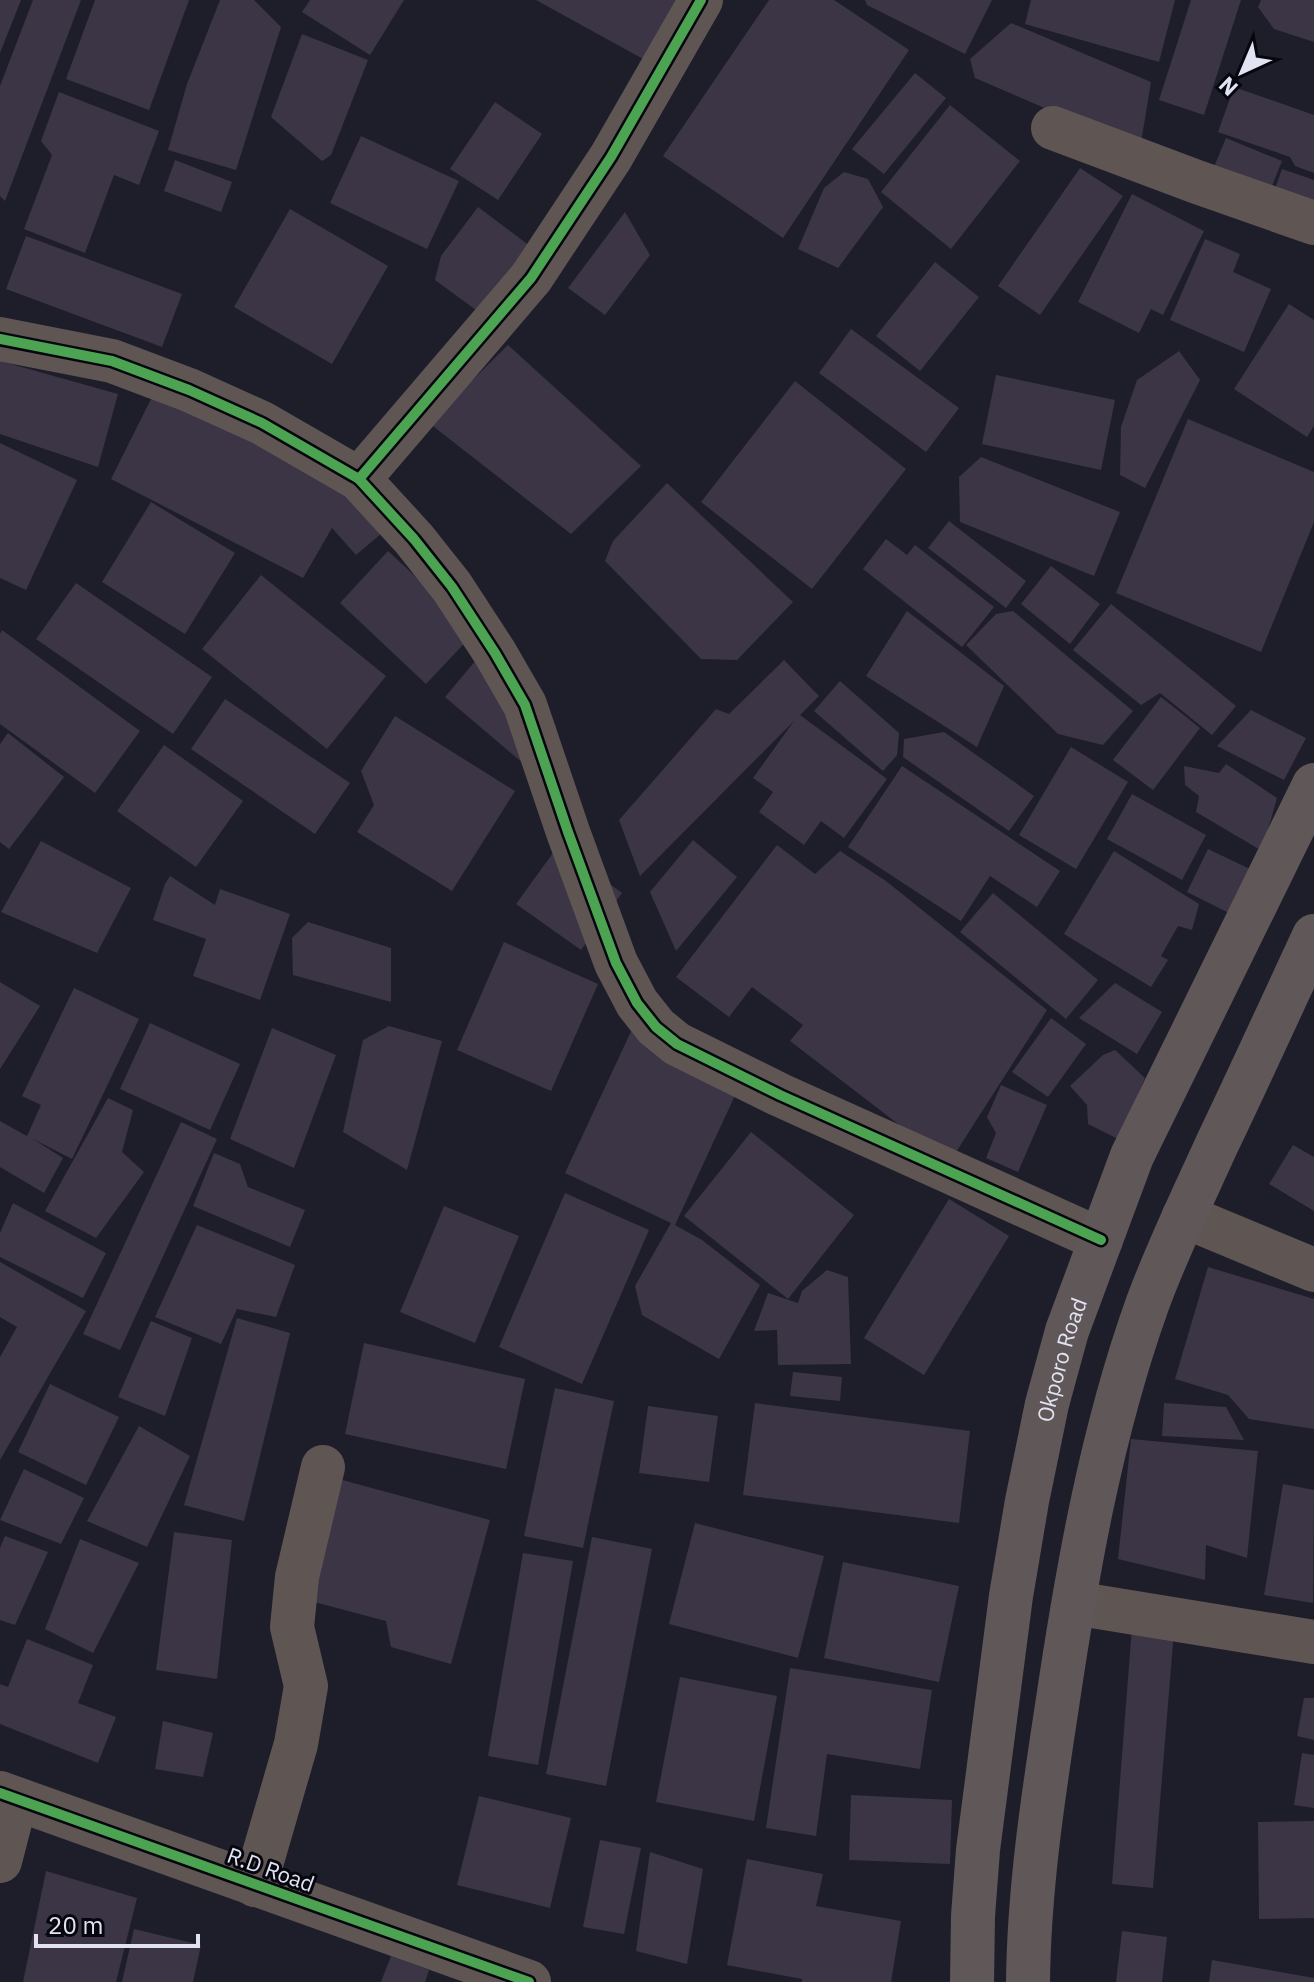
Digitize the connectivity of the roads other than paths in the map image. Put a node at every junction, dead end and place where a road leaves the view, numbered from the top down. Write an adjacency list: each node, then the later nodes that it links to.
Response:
1 (701, 0): 5 (street)
2 (1053, 128): 3 (street)
3 (1314, 223)
4 (0, 339): 5 (street)
5 (359, 479): 9 (street)
6 (1310, 804): 9 (main road, Okporo Road)
7 (1314, 936): 8 (main road)
8 (1184, 1216): 10 (street); 12 (main road)
9 (1101, 1240): 18 (main road, Okporo Road)
10 (1314, 1270)
11 (323, 1467): 16 (street)
12 (1074, 1603): 13 (street); 19 (main road)
13 (1314, 1642)
14 (8, 1796): 15 (street); 16 (street, R.D Road)
15 (0, 1861)
16 (255, 1885): 17 (street, R.D Road)
17 (529, 1982)
18 (972, 1982)
19 (1028, 1982)

